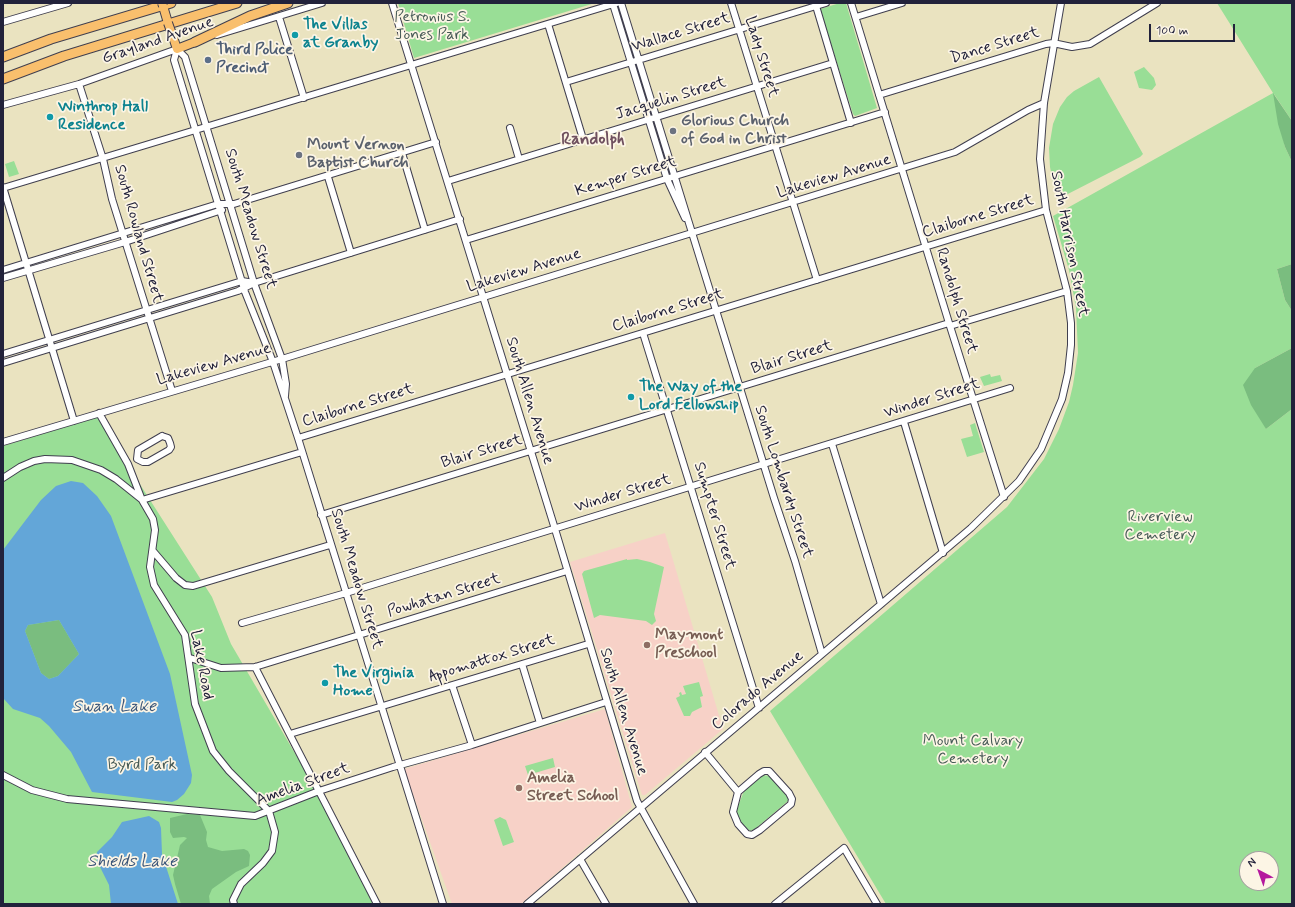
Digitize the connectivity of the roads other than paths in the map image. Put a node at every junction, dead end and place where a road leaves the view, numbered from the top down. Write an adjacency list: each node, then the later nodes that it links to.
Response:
1 (68, 3): 16 (street)
2 (162, 3): 25 (main road, South Meadow Street, bridge)
3 (171, 3): 26 (highway)
4 (237, 3): 31 (highway)
5 (288, 3): 23 (highway)
6 (322, 3): 18 (street, Grayland Avenue)
7 (392, 3): 30 (street, South Allen Avenue)
8 (622, 3): 27 (street, South Lombardy Street)
9 (731, 3): 22 (street, Lady Street)
10 (826, 3): 17 (street, Wallace Street)
11 (851, 3): 19 (street, Randolph Street)
12 (902, 3): 19 (street)
13 (1061, 3): 24 (street, South Harrison Street)
14 (1156, 3): 24 (street, Dance Street)
15 (615, 4): 21 (street); 28 (street, South Lombardy Street)
16 (54, 5): 20 (street)
17 (816, 6): 22 (street, Wallace Street); 29 (street)
18 (278, 17): 23 (street, Grayland Avenue); 36 (street)
19 (856, 17): 35 (street, Randolph Street)
20 (3, 22)
21 (548, 24): 30 (street); 32 (street)
22 (739, 30): 27 (street, Wallace Street); 34 (street, Lady Street)
23 (195, 42): 25 (main road, Grayland Avenue)
24 (1054, 43): 35 (street, Dance Street); 37 (street, South Harrison Street)
25 (177, 50): 33 (street, Grayland Avenue); 43 (street, South Meadow Street); 45 (street, South Meadow Street)
26 (3, 57)
27 (640, 59): 28 (street, Wallace Street); 40 (street, South Lombardy Street)
28 (631, 62): 32 (street, Wallace Street); 41 (street, South Lombardy Street)
29 (833, 63): 34 (street, Jacquelin Street); 42 (street)
30 (412, 65): 36 (street); 47 (street, South Allen Avenue)
31 (3, 79)
32 (566, 82): 46 (street)
33 (79, 84): 38 (street, Grayland Avenue); 50 (street, South Rowland Street)
34 (757, 87): 40 (street, Jacquelin Street); 48 (street, Lady Street)
35 (879, 95): 39 (street, Randolph Street)
36 (304, 98): 43 (street)
37 (1044, 103): 52 (street, Lakeview Avenue); 61 (street, South Harrison Street)
38 (3, 105)
39 (885, 112): 42 (street, Kemper Street); 52 (street, Randolph Street)
40 (657, 117): 41 (street, Jacquelin Street); 53 (street, South Lombardy Street)
41 (649, 120): 46 (street, Jacquelin Street); 55 (street, South Lombardy Street)
42 (851, 122): 48 (street, Kemper Street)
43 (206, 127): 45 (street); 60 (street, South Meadow Street)
44 (510, 128): 51 (street)
45 (196, 130): 50 (street); 59 (street, South Meadow Street)
46 (583, 140): 51 (street, Jacquelin Street)
47 (436, 142): 49 (street); 56 (street, South Allen Avenue)
48 (775, 146): 53 (street, Kemper Street); 58 (street, Lady Street)
49 (402, 153): 54 (street); 64 (street)
50 (103, 159): 57 (street); 66 (street, South Rowland Street)
51 (519, 159): 56 (street, Jacquelin Street)
52 (902, 169): 58 (street, Lakeview Avenue); 69 (street, Randolph Street)
53 (675, 176): 55 (street, Kemper Street); 65 (street, South Lombardy Street)
54 (328, 177): 60 (street); 70 (street)
55 (667, 178): 65 (street, South Lombardy Street); 67 (street, Kemper Street)
56 (448, 181): 63 (street, South Allen Avenue)
57 (3, 188): 71 (street)
58 (793, 203): 65 (street, Lakeview Avenue); 75 (street, Lady Street)
59 (218, 204): 60 (street); 62 (street, South Meadow Street); 66 (street)
60 (230, 205): 62 (street); 77 (street, South Meadow Street)
61 (1046, 210): 69 (street, Claiborne Street); 79 (street, South Harrison Street)
62 (220, 211): 68 (street); 76 (street, South Meadow Street)
63 (460, 219): 64 (street); 67 (street, South Allen Avenue)
64 (425, 230): 70 (street)
65 (691, 230): 80 (street, Lakeview Avenue); 82 (street, South Lombardy Street)
66 (123, 234): 68 (street, South Rowland Street); 71 (street)
67 (466, 240): 80 (street, South Allen Avenue)
68 (125, 242): 73 (street); 81 (street, South Rowland Street)
69 (926, 246): 75 (street, Claiborne Street); 84 (street, Randolph Street)
70 (351, 253): 77 (street)
71 (26, 263): 72 (street); 73 (street)
72 (3, 270)
73 (28, 270): 74 (street); 86 (street)
74 (3, 278)
75 (817, 280): 82 (street, Claiborne Street)
76 (242, 281): 77 (street); 78 (street, South Meadow Street); 81 (street)
77 (254, 283): 78 (street); 89 (street, South Meadow Street)
78 (244, 289): 83 (street); 90 (street, South Meadow Street)
79 (1068, 291): 84 (street, Blair Street); 112 (street, South Harrison Street)
80 (484, 297): 89 (street, Lakeview Avenue); 92 (street, South Allen Avenue)
81 (147, 310): 83 (street, South Rowland Street); 86 (street)
82 (716, 310): 85 (street, Claiborne Street); 93 (street, South Lombardy Street)
83 (149, 318): 87 (street); 95 (street, South Rowland Street)
84 (949, 325): 93 (street, Blair Street); 97 (street, Randolph Street)
85 (643, 333): 92 (street, Claiborne Street); 98 (street, Sumpter Street)
86 (49, 340): 87 (street); 88 (street)
87 (52, 348): 91 (street); 100 (street)
88 (3, 354)
89 (282, 359): 90 (street, Lakeview Avenue); 96 (street, South Meadow Street)
90 (273, 362): 95 (street, Lakeview Avenue); 96 (street, South Meadow Street)
91 (3, 363)
92 (507, 374): 102 (street, Claiborne Street); 105 (street, South Allen Avenue)
93 (740, 387): 98 (street, Blair Street); 109 (street, South Lombardy Street)
94 (1010, 388): 97 (street, Winder Street)
95 (172, 391): 99 (street, Lakeview Avenue)
96 (285, 400): 102 (street, South Meadow Street)
97 (974, 400): 101 (street, Winder Street); 112 (street, Randolph Street)
98 (667, 409): 105 (street, Blair Street); 111 (street, Sumpter Street)
99 (100, 413): 100 (street, Lakeview Avenue); 108 (street, Lake Road)
100 (74, 421): 103 (street, Lakeview Avenue)
101 (904, 422): 104 (street, Winder Street); 118 (street)
102 (298, 438): 106 (street, South Meadow Street)
103 (3, 442)
104 (832, 444): 109 (street, Winder Street); 121 (street)
105 (531, 451): 114 (street, Blair Street); 115 (street, South Allen Avenue)
106 (302, 452): 113 (street); 114 (street, South Meadow Street)
107 (137, 459): 107 (street); 108 (street)
108 (128, 464): 113 (street, Lake Road)
109 (763, 464): 111 (street, Winder Street); 125 (street, South Lombardy Street)
110 (3, 478): 113 (street)
111 (691, 487): 115 (street, Winder Street); 132 (street, Sumpter Street)
112 (1004, 497): 118 (street, Colorado Avenue)
113 (142, 500): 117 (street, Lake Road)
114 (321, 515): 116 (street, South Meadow Street)
115 (555, 529): 119 (street, South Allen Avenue); 120 (street, Winder Street)
116 (330, 545): 117 (street); 120 (street, South Meadow Street)
117 (153, 550): 126 (street, Lake Road)
118 (943, 553): 121 (street, Colorado Avenue)
119 (568, 571): 123 (street, Powhatan Street); 124 (street, South Allen Avenue)
120 (346, 593): 122 (street, Winder Street); 123 (street, South Meadow Street)
121 (881, 604): 125 (street, Colorado Avenue)
122 (242, 623)
123 (359, 635): 128 (street, Powhatan Street); 131 (street, South Meadow Street)
124 (588, 644): 127 (street, Appomattox Street); 130 (street, South Allen Avenue)
125 (822, 654): 132 (street, Colorado Avenue)
126 (190, 658): 128 (street, Powhatan Street); 142 (street, Lake Road)
127 (522, 664): 129 (street, Appomattox Street); 133 (street)
128 (255, 667): 134 (street)
129 (452, 685): 131 (street, Appomattox Street); 135 (street)
130 (606, 702): 133 (street, Amelia Street); 141 (street, South Allen Avenue)
131 (381, 706): 134 (street, Appomattox Street); 137 (street, South Meadow Street)
132 (759, 708): 136 (street, Colorado Avenue)
133 (540, 723): 135 (street, Amelia Street)
134 (290, 734): 139 (street)
135 (472, 745): 137 (street, Amelia Street)
136 (705, 752): 140 (street); 141 (street, Colorado Avenue)
137 (399, 766): 139 (street, Amelia Street); 147 (street, South Meadow Street)
138 (3, 775): 142 (street, Amelia Street)
139 (319, 791): 142 (street, Amelia Street); 146 (street)
140 (738, 792): 140 (street)
141 (640, 807): 143 (street, Colorado Avenue); 150 (street, South Allen Avenue)
142 (269, 811): 145 (street, Lake Road)
143 (580, 859): 148 (street, Colorado Avenue); 149 (street)
144 (783, 898): 151 (street); 152 (street); 153 (street)
145 (234, 904)
146 (377, 904)
147 (443, 904)
148 (527, 904)
149 (606, 904)
150 (694, 904)
151 (775, 904)
152 (786, 904)
153 (876, 904)

